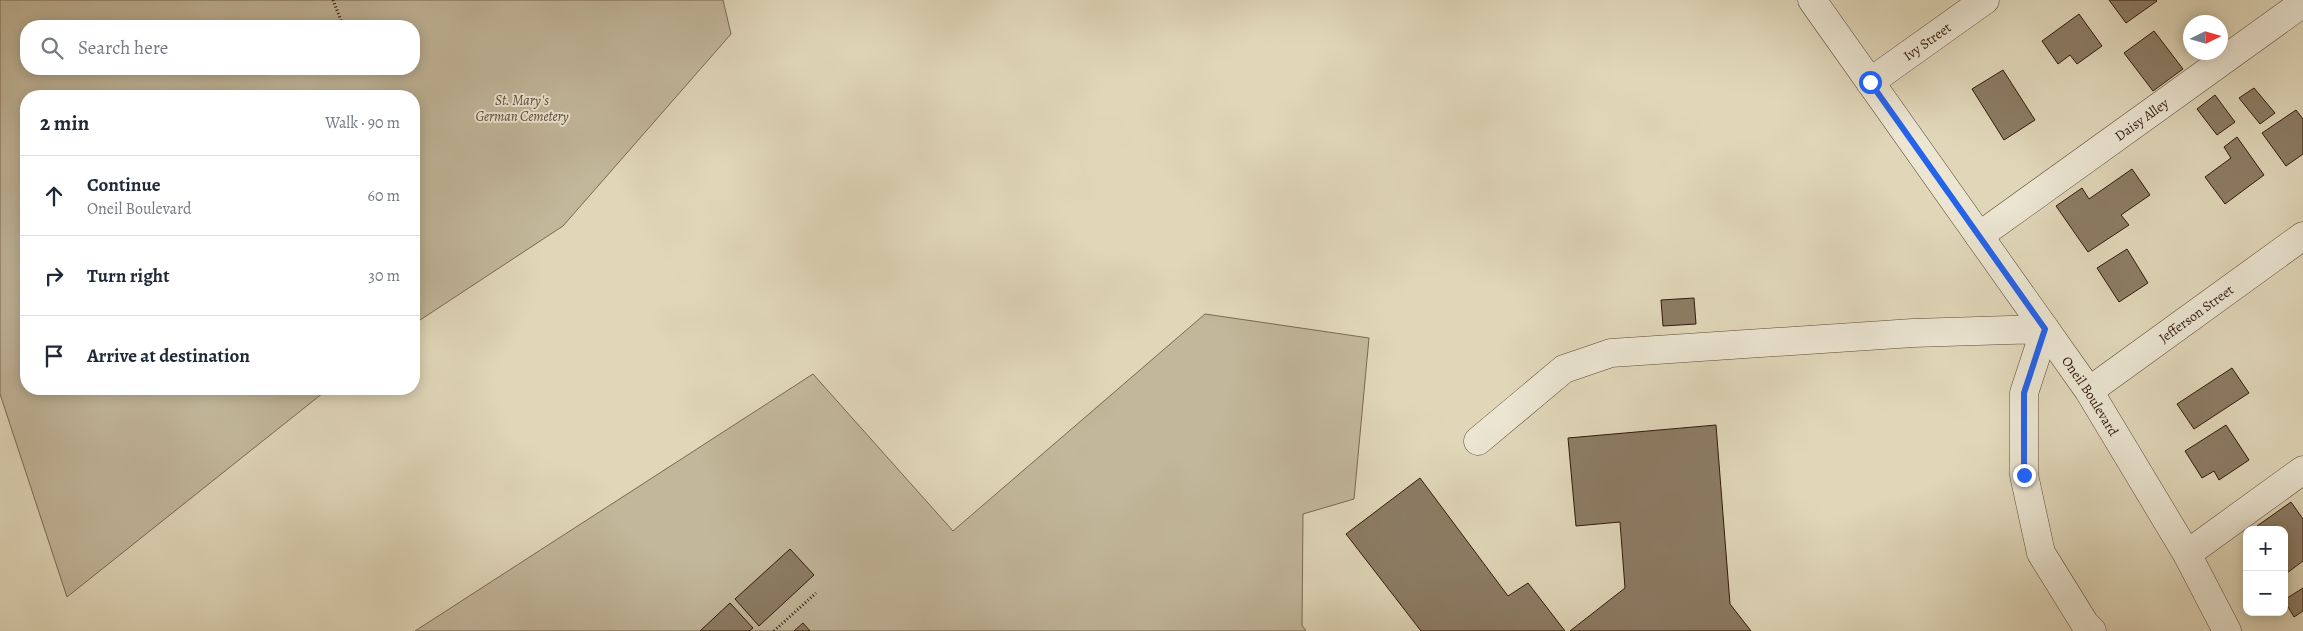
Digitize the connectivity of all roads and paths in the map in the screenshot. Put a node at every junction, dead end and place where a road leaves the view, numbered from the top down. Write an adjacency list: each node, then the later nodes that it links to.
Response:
1 (332, 0): 5 (path)
2 (1812, 0): 6 (street, Oneil Boulevard)
3 (1985, 0): 6 (street, Ivy Street)
4 (2303, 3): 7 (street, Daisy Alley)
5 (340, 20)
6 (1870, 82): 7 (street, Oneil Boulevard)
7 (1979, 236): 9 (street, Oneil Boulevard)
8 (2303, 236): 10 (street, Jefferson Street)
9 (2045, 329): 10 (street, Oneil Boulevard); 11 (street); 16 (street)
10 (2089, 391): 13 (street, Oneil Boulevard)
11 (1478, 441)
12 (2303, 470): 13 (street)
13 (2187, 554): 17 (street, Oneil Boulevard)
14 (816, 593): 15 (path)
15 (774, 631)
16 (2092, 631)
17 (2227, 631)

